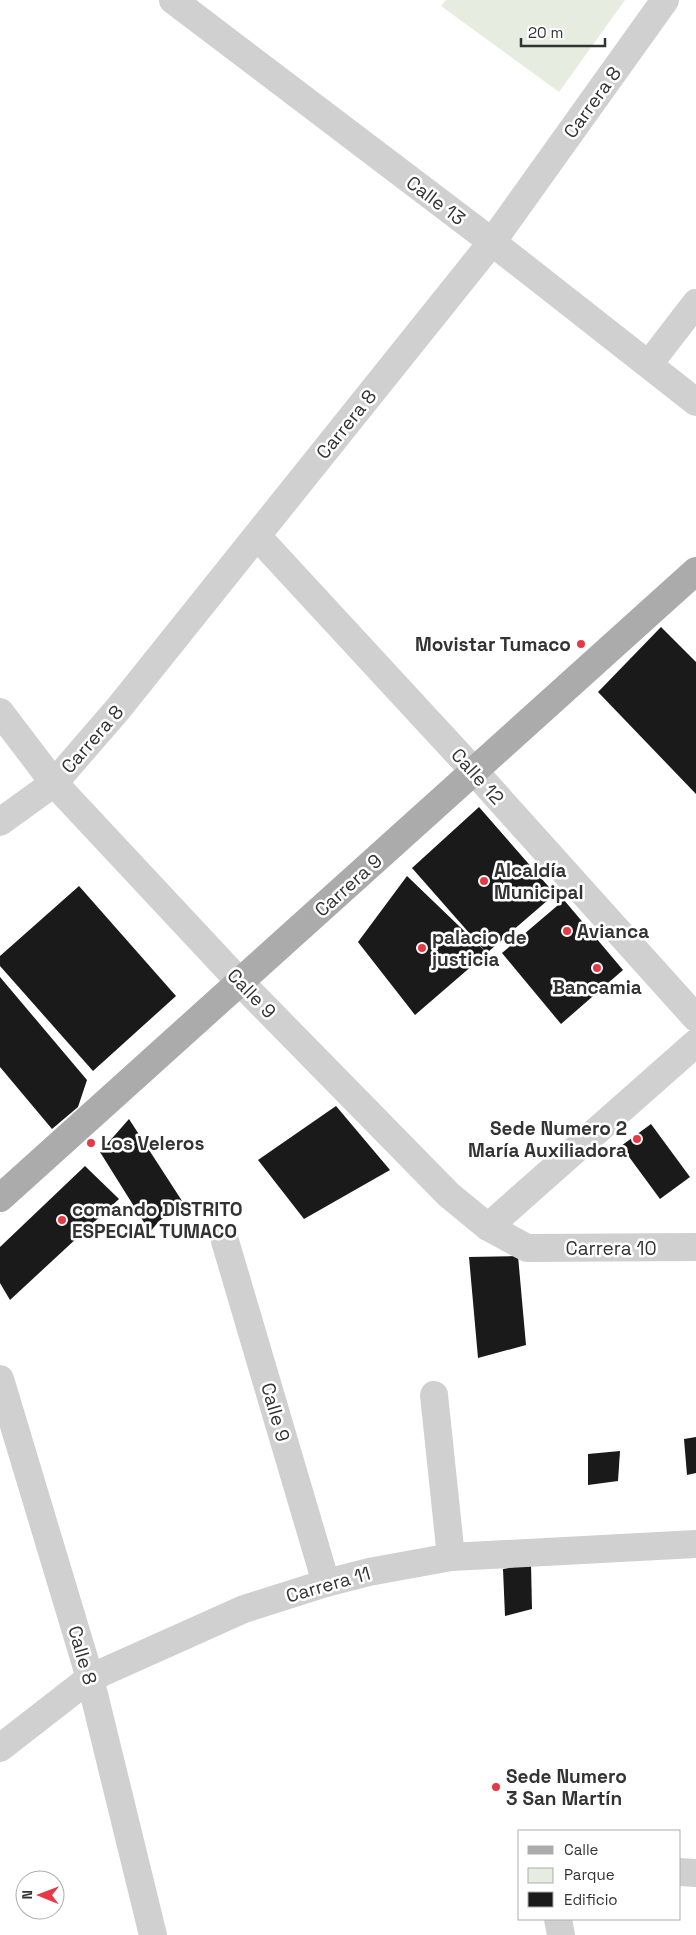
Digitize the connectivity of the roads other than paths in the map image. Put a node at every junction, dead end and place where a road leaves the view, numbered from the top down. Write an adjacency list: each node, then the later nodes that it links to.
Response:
1 (173, 0): 3 (street, Calle 13)
2 (665, 0): 3 (street, Carrera 8)
3 (492, 242): 5 (street, Calle 13); 7 (street, Carrera 8)
4 (696, 303): 5 (street)
5 (649, 364): 6 (street, Calle 13)
6 (696, 402)
7 (257, 536): 10 (street, Calle 12); 11 (street, Carrera 8)
8 (696, 572): 10 (main road, Carrera 9)
9 (0, 712): 11 (street, Calle 9)
10 (474, 771): 13 (main road, Carrera 9); 14 (street, Calle 12)
11 (54, 783): 12 (street, Carrera 8); 13 (street, Calle 9)
12 (0, 822)
13 (240, 982): 16 (main road, Carrera 9); 17 (street, Calle 9)
14 (696, 1018)
15 (696, 1043): 17 (street)
16 (0, 1198)
17 (488, 1227): 20 (street, Calle 9)
18 (225, 1241): 25 (street, Calle 9)
19 (696, 1247): 20 (street, Carrera 10)
20 (527, 1248)
21 (0, 1379): 26 (street, Calle 8)
22 (434, 1395): 24 (street)
23 (696, 1544): 24 (street, Carrera 11)
24 (450, 1557): 25 (street, Carrera 11)
25 (326, 1582): 26 (street, Carrera 11)
26 (90, 1678): 27 (street, Carrera 11); 31 (street, Calle 8)
27 (0, 1748)
28 (681, 1872): 29 (street)
29 (696, 1873)
30 (558, 1920): 32 (street)
31 (153, 1935)
32 (561, 1935)

